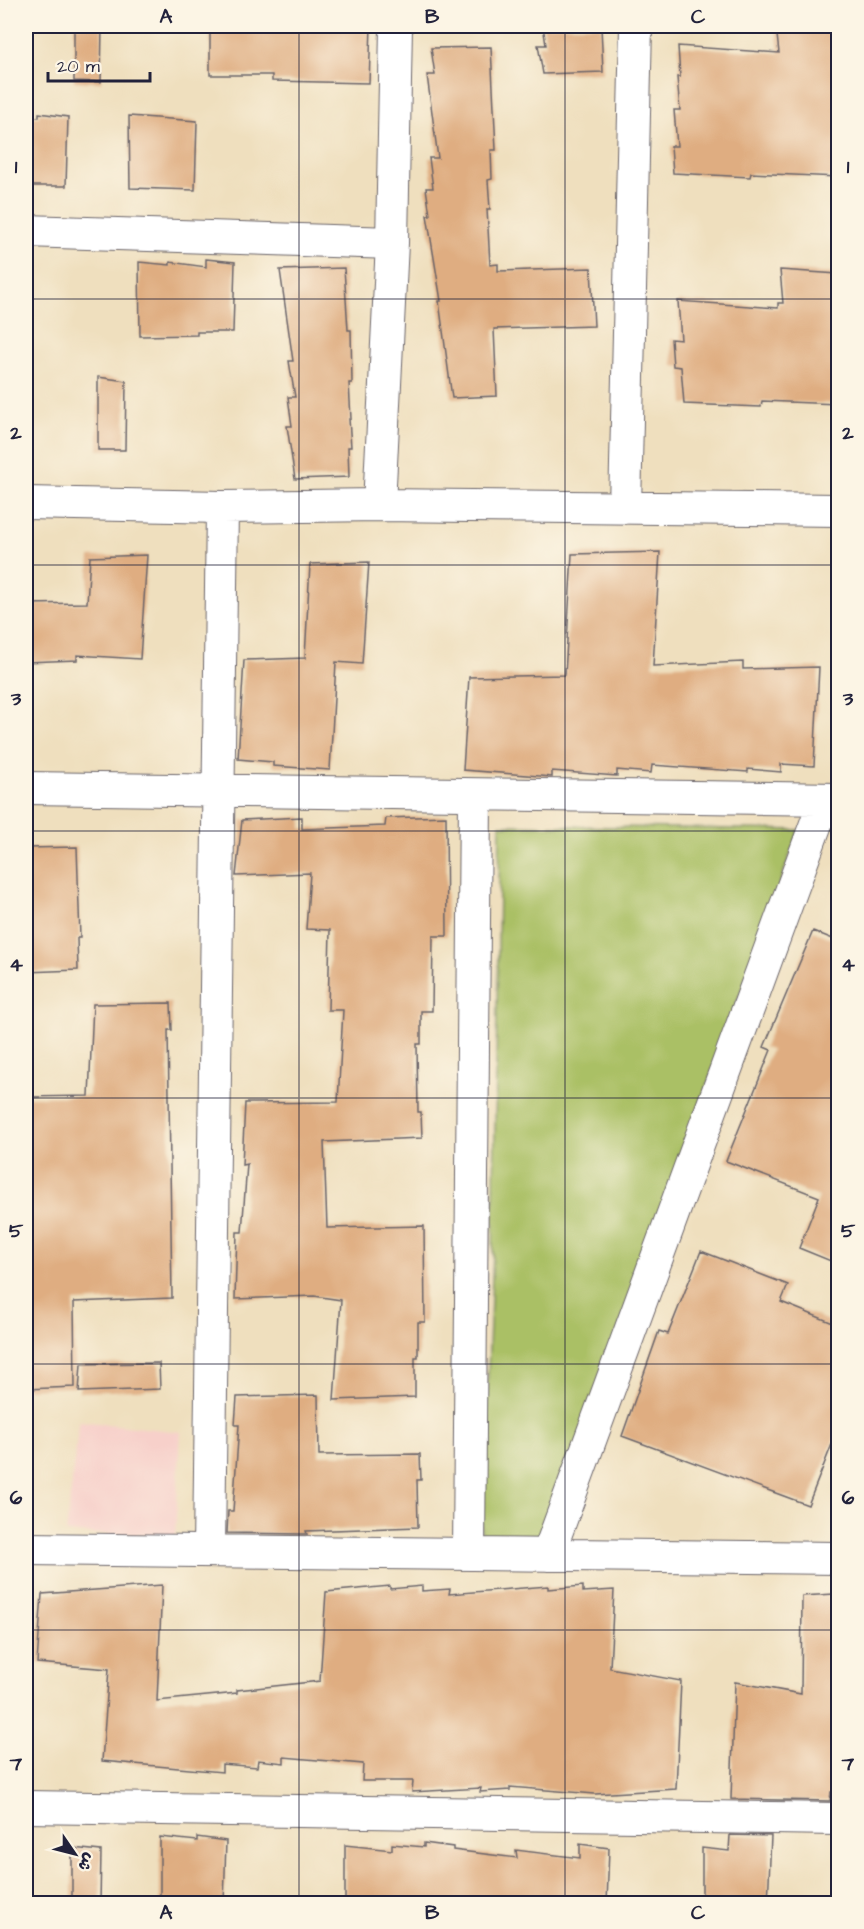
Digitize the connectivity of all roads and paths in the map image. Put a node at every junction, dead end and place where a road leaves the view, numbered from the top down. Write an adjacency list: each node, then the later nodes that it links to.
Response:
1 (396, 26): 4 (street)
2 (636, 26): 8 (street)
3 (26, 231): 4 (street)
4 (392, 243): 6 (street)
5 (26, 503): 7 (street)
6 (380, 505): 7 (street); 8 (street)
7 (222, 507): 11 (street)
8 (625, 508): 9 (street)
9 (838, 510)
10 (26, 788): 11 (street)
11 (218, 790): 12 (street); 15 (street)
12 (475, 795): 13 (street); 16 (street)
13 (832, 799): 17 (street)
14 (26, 1548): 15 (street)
15 (209, 1551): 16 (street)
16 (469, 1554): 17 (street)
17 (548, 1555): 18 (street)
18 (838, 1558)
19 (26, 1807): 20 (street)
20 (838, 1819)

